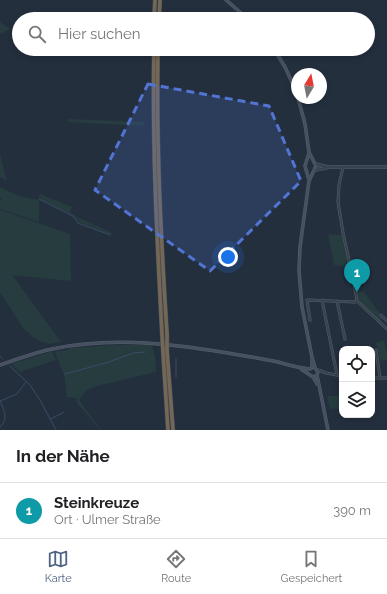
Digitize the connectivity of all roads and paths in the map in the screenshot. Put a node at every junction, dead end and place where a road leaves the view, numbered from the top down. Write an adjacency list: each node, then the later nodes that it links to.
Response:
1 (156, 0): 4 (highway)
2 (160, 0): 5 (highway)
3 (226, 0): 6 (main road)
4 (155, 12)
5 (159, 12)
6 (240, 12)
7 (154, 56): 28 (highway)
8 (158, 56): 28 (highway)
9 (278, 56): 10 (main road)
10 (291, 80)
11 (300, 104): 12 (main road)
12 (309, 152): 13 (main road); 14 (main road)
13 (307, 162): 14 (main road); 18 (main road)
14 (314, 163): 15 (street); 19 (main road)
15 (328, 167): 16 (street); 19 (street)
16 (342, 167): 17 (street); 23 (street)
17 (387, 167)
18 (306, 171): 19 (main road); 20 (main road)
19 (314, 171): 20 (main road)
20 (309, 181): 31 (main road)
21 (322, 300): 22 (street); 25 (street); 39 (street)
22 (337, 301): 23 (street); 29 (street)
23 (357, 301): 27 (street)
24 (381, 315): 26 (street)
25 (310, 320)
26 (387, 321)
27 (387, 329)
28 (164, 334): 45 (highway, bridge); 46 (highway, bridge)
29 (345, 339)
30 (376, 350): 42 (street)
31 (312, 357): 34 (main road); 35 (main road)
32 (0, 365): 33 (main road)
33 (297, 367): 34 (main road); 37 (main road)
34 (311, 369): 35 (main road); 37 (main road)
35 (317, 369): 36 (street); 38 (main road)
36 (326, 373): 38 (street); 39 (street)
37 (310, 374): 40 (main road)
38 (317, 375): 40 (main road); 44 (main road)
39 (337, 375)
40 (313, 376): 44 (main road)
41 (375, 378): 42 (street)
42 (380, 378): 43 (street)
43 (387, 378)
44 (318, 386): 47 (main road)
45 (168, 430)
46 (173, 430)
47 (328, 430)

